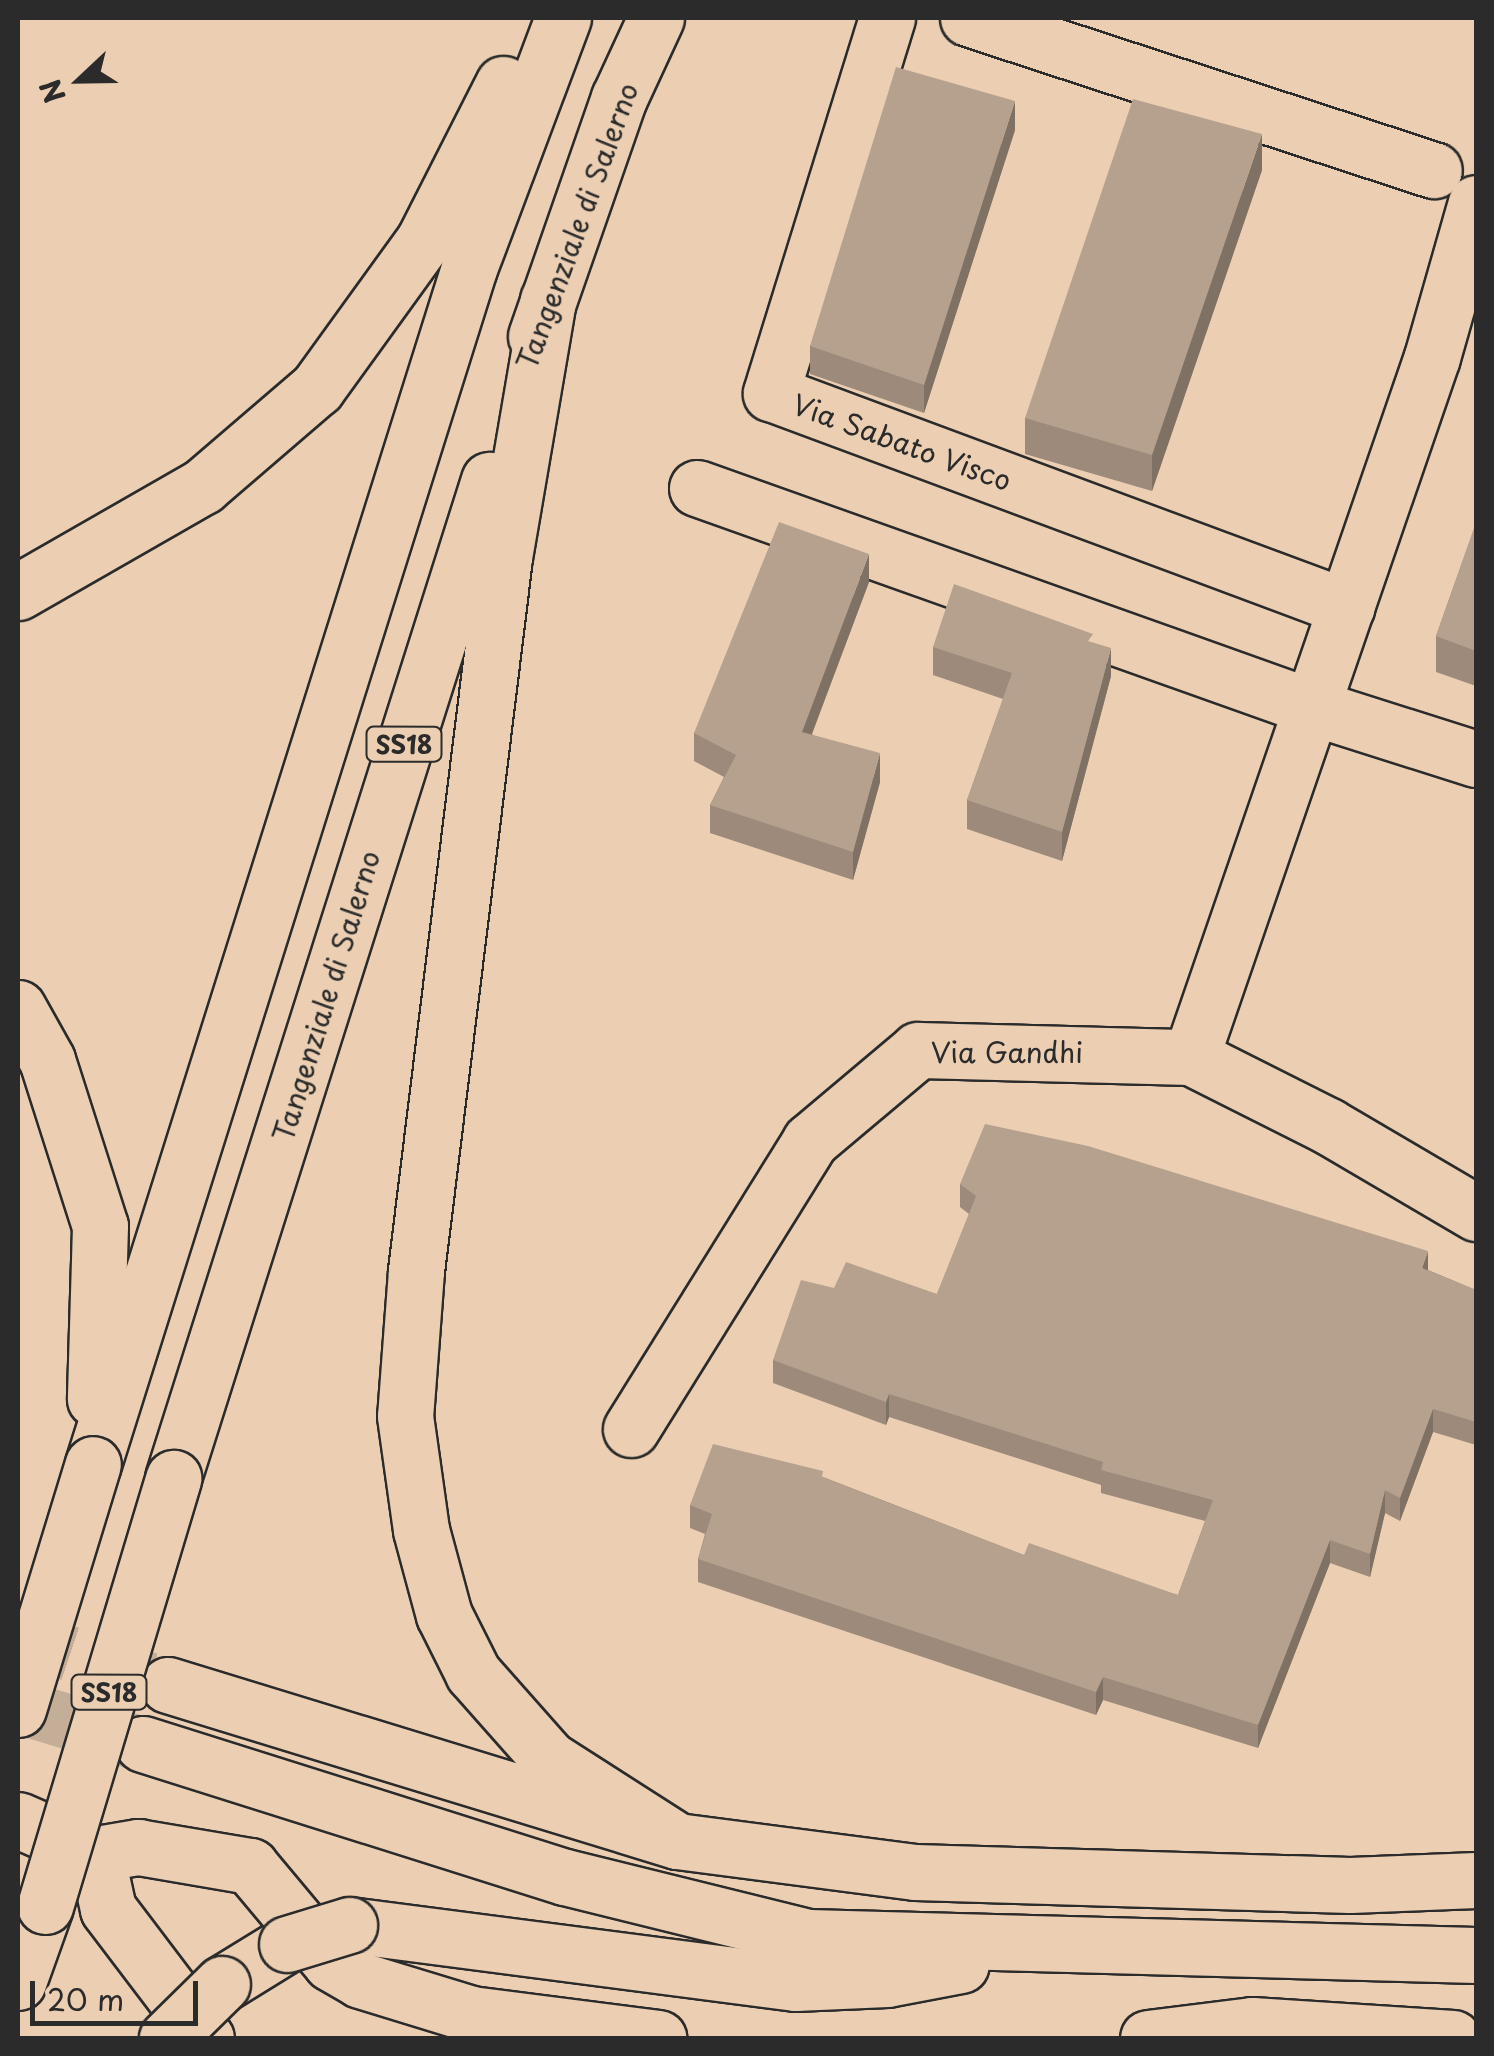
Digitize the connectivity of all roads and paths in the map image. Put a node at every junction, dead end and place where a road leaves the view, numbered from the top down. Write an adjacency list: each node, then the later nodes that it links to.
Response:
1 (534, 18): 10 (main road)
2 (562, 18): 18 (main road, SS18)
3 (656, 18): 8 (main road, Tangenziale di Salerno / SS18)
4 (887, 18): 11 (main road, Via Sabato Visco)
5 (968, 18): 6 (main road)
6 (1434, 170)
7 (1476, 203): 11 (main road)
8 (548, 300): 23 (main road); 28 (main road, Tangenziale di Salerno / SS18, bridge)
9 (697, 488): 12 (main road)
10 (18, 592)
11 (1346, 607): 12 (main road)
12 (1312, 708): 13 (main road); 15 (main road)
13 (1476, 759)
14 (18, 1008): 18 (main road)
15 (1191, 1058): 16 (main road, Via Gandhi); 17 (main road, Via Gandhi)
16 (1476, 1212)
17 (631, 1430)
18 (93, 1464): 20 (main road, SS18, bridge)
19 (168, 1685): 23 (main road)
20 (18, 1709)
21 (142, 1744): 26 (main road)
22 (18, 1820): 24 (main road)
23 (677, 1841): 25 (main road)
24 (96, 1854): 30 (main road); 31 (main road)
25 (1476, 1880)
26 (1057, 1946): 27 (main road); 29 (main road, bridge)
27 (1476, 1955)
28 (18, 1982)
29 (167, 2038)
30 (206, 2038)
31 (658, 2038)
32 (1148, 2038): 33 (main road)
33 (1454, 2038)

